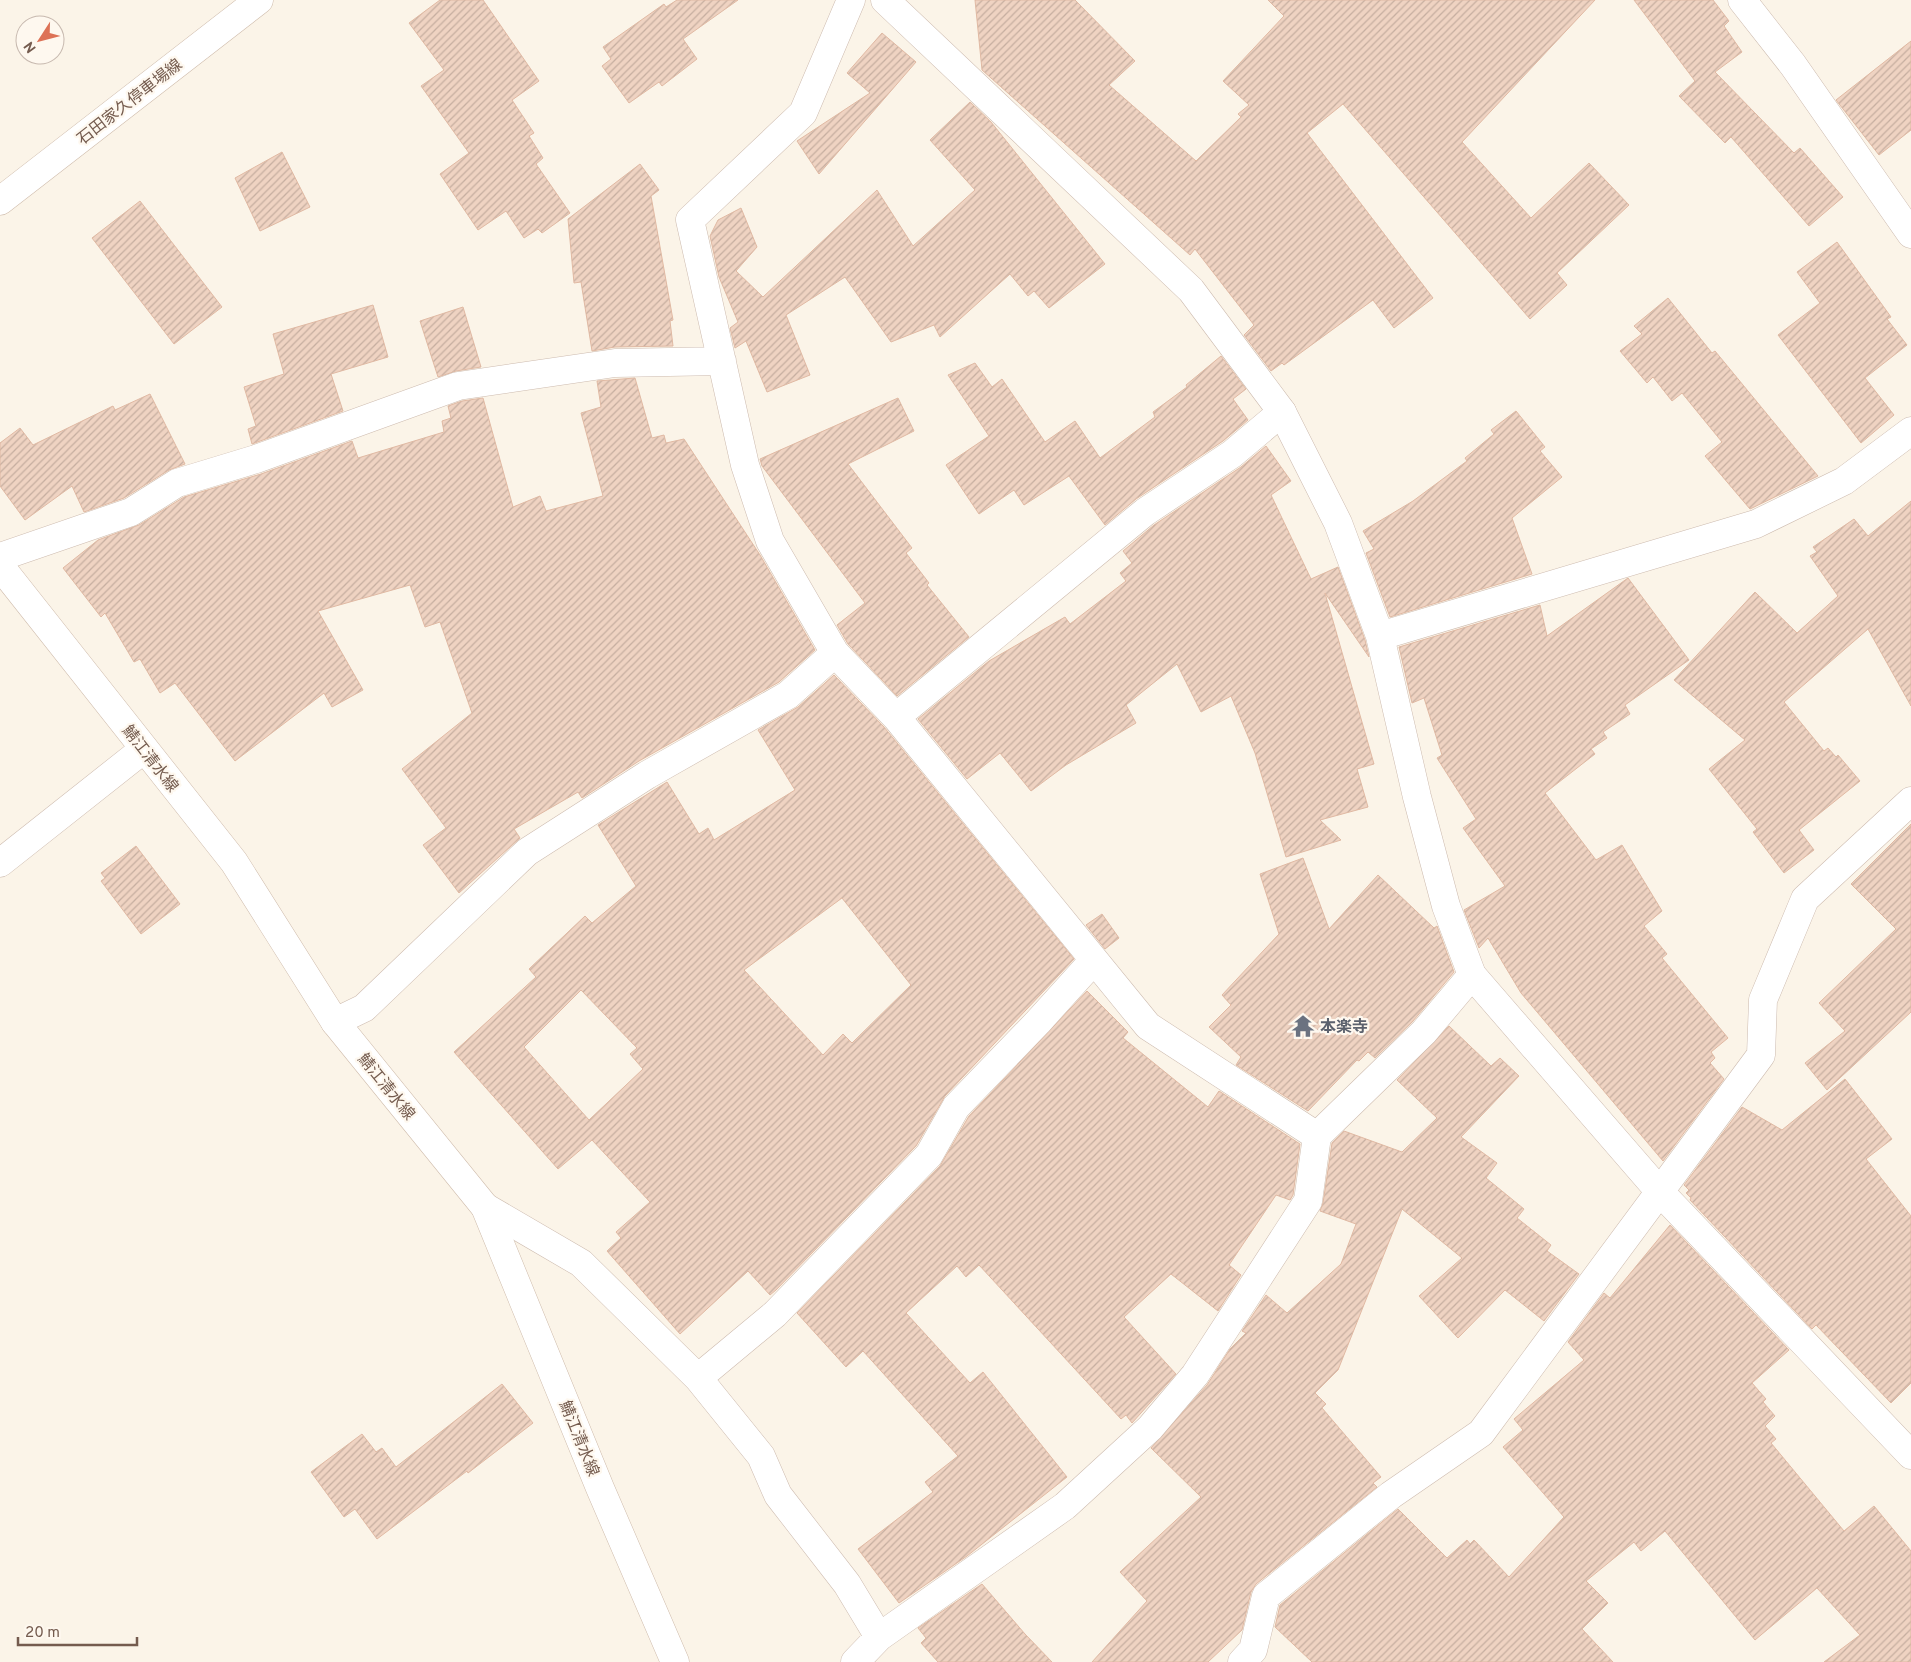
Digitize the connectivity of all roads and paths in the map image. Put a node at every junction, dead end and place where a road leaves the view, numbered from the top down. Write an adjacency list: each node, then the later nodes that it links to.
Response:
1 (259, 0): 5 (street, 石田家久停車場線)
2 (851, 0): 7 (street)
3 (885, 0): 8 (street)
4 (1742, 0): 6 (street)
5 (0, 201)
6 (1911, 234)
7 (722, 361): 10 (street); 13 (street)
8 (1282, 412): 12 (street); 14 (street)
9 (1911, 431): 12 (street)
10 (0, 557)
11 (0, 566): 15 (street, 鯖江清水線)
12 (1380, 636): 19 (street)
13 (835, 654): 14 (street); 20 (street)
14 (896, 718): 18 (street)
15 (144, 749): 17 (street); 20 (street, 鯖江清水線)
16 (1911, 801): 22 (street)
17 (0, 864)
18 (1094, 960): 21 (street); 24 (street)
19 (1472, 974): 21 (street); 22 (street)
20 (335, 1022): 23 (street, 鯖江清水線)
21 (1317, 1136): 26 (street)
22 (1661, 1193): 25 (street); 27 (street)
23 (485, 1207): 24 (street); 28 (street, 鯖江清水線)
24 (698, 1378): 26 (street)
25 (1911, 1455)
26 (879, 1638): 29 (street)
27 (1254, 1658)
28 (675, 1662)
29 (855, 1662)

